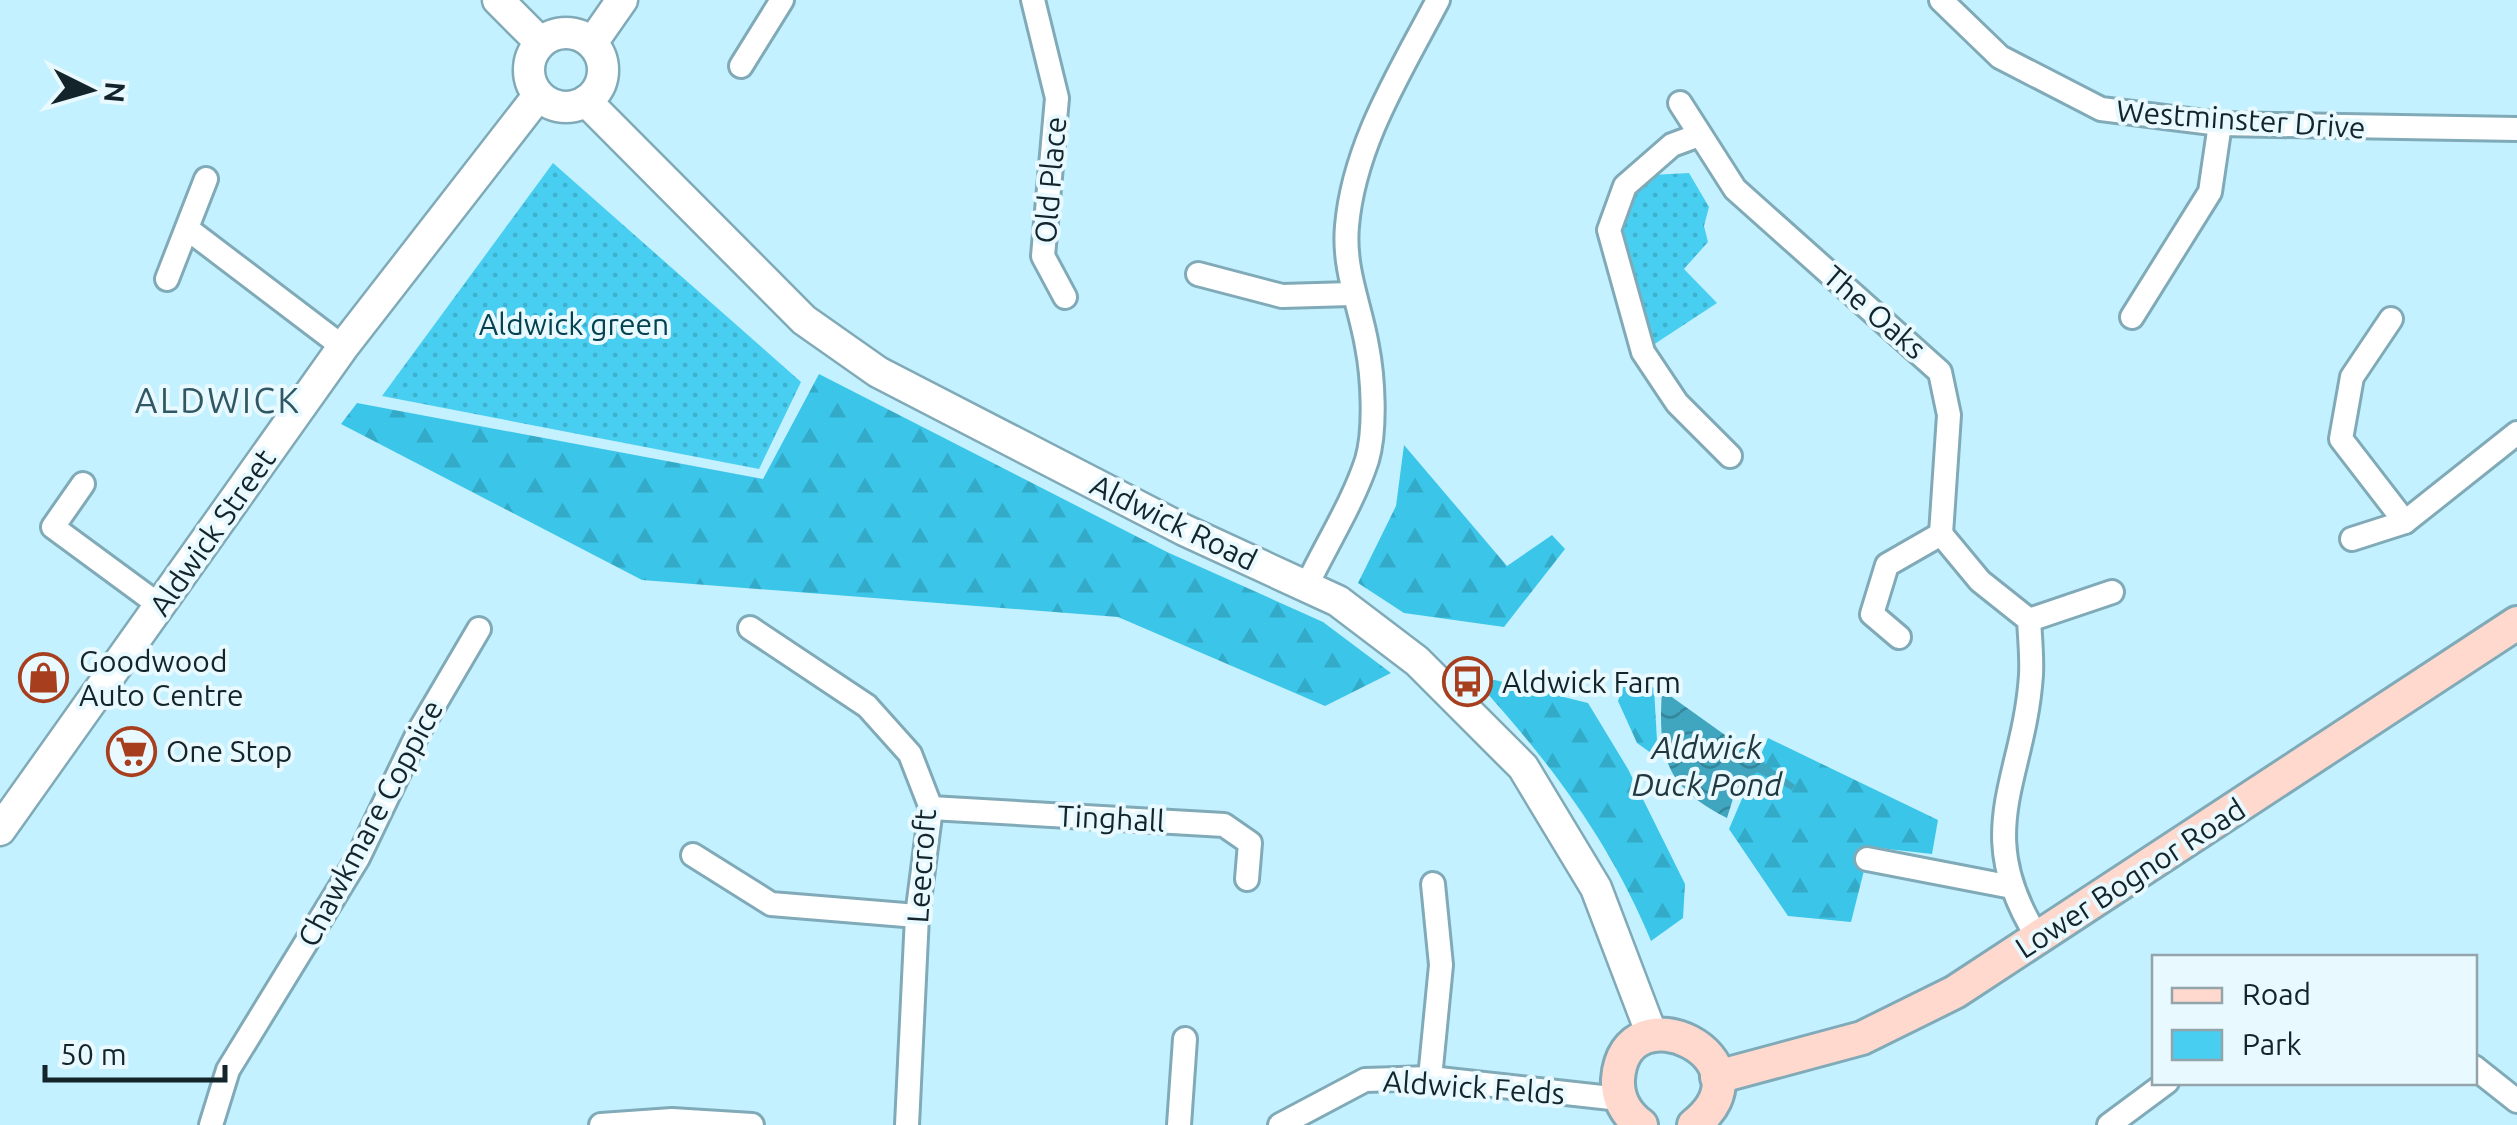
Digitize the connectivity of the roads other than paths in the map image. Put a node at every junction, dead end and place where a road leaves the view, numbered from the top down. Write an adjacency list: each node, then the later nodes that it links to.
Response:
1 (498, 0): 7 (street)
2 (622, 0): 8 (street)
3 (782, 0): 9 (street)
4 (1032, 0): 21 (street, Old Place)
5 (1438, 0): 20 (street)
6 (1941, 0): 13 (street, Westminster Drive)
7 (540, 42): 8 (street); 10 (street)
8 (592, 43): 11 (street)
9 (741, 66)
10 (538, 96): 11 (street); 24 (street, Aldwick Street)
11 (586, 101): 31 (street, Aldwick Road)
12 (1680, 103): 15 (street, The Oaks)
13 (2220, 124): 14 (street, Westminster Drive); 22 (street)
14 (2517, 129)
15 (1699, 135): 26 (street); 29 (street, The Oaks)
16 (206, 179): 17 (street)
17 (188, 230): 19 (street); 24 (street)
18 (1198, 274): 20 (street)
19 (167, 280)
20 (1351, 294): 31 (street)
21 (1065, 297)
22 (2132, 317)
23 (2392, 319): 28 (street)
24 (343, 347): 33 (street, Aldwick Street)
25 (2517, 433): 28 (street)
26 (1730, 456)
27 (83, 484): 33 (street)
28 (2405, 522): 30 (street)
29 (1941, 534): 34 (street); 38 (street)
30 (2352, 539)
31 (1307, 585): 48 (street, Aldwick Road)
32 (2112, 592): 34 (street)
33 (159, 605): 40 (street, Aldwick Street)
34 (2030, 620): 45 (street)
35 (2517, 622): 47 (main road, Lower Bognor Road)
36 (750, 628): 39 (street, Leecroft)
37 (479, 629): 57 (street, Chawkmare Coppice)
38 (1899, 636)
39 (931, 808): 43 (street, Tinghall); 46 (street, Leecroft)
40 (0, 830)
41 (693, 855): 46 (street)
42 (1867, 859): 45 (street)
43 (1247, 879)
44 (1433, 884): 52 (street)
45 (2012, 887): 47 (street)
46 (917, 916): 60 (street, Leecroft)
47 (2038, 938): 51 (main road, Lower Bognor Road)
48 (1652, 1036): 51 (main road); 54 (main road)
49 (1185, 1039): 61 (street)
50 (2477, 1069): 55 (street)
51 (1717, 1077): 63 (main road)
52 (1430, 1078): 54 (street, Aldwick Felds); 56 (street, Aldwick Felds)
53 (2163, 1085): 64 (street)
54 (1620, 1099): 62 (main road)
55 (2517, 1101)
56 (1285, 1124)
57 (211, 1125)
58 (600, 1125): 59 (street)
59 (752, 1125)
60 (908, 1125)
61 (1179, 1125)
62 (1641, 1125)
63 (1694, 1125)
64 (2109, 1125)

